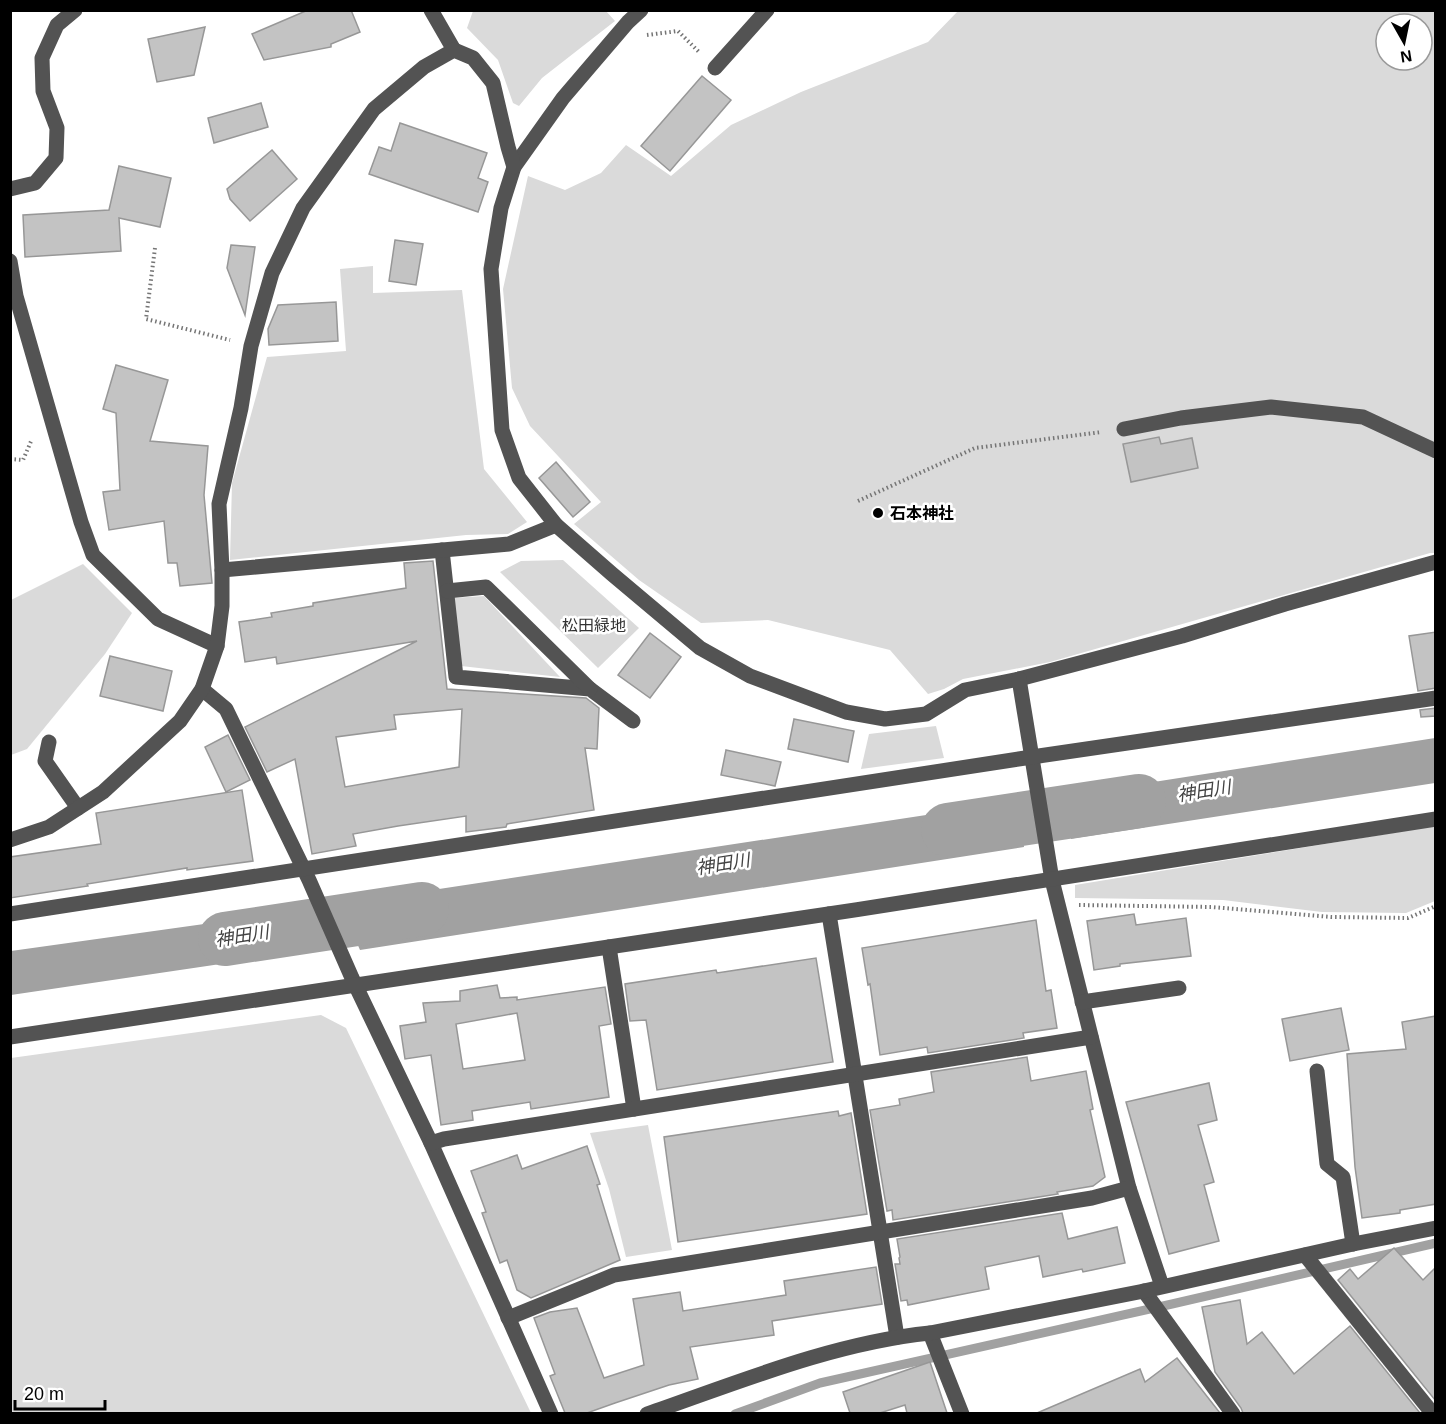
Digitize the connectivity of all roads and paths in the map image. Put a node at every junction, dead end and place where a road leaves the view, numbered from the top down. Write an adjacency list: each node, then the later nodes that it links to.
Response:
1 (75, 10): 9 (street)
2 (431, 10): 6 (street)
3 (641, 10): 5 (street)
4 (767, 10): 7 (street)
5 (613, 40): 7 (path); 8 (street)
6 (454, 50): 8 (street); 12 (street)
7 (715, 68)
8 (514, 167): 16 (street)
9 (10, 189)
10 (155, 248): 12 (path)
11 (10, 261): 21 (street)
12 (251, 346): 19 (street)
13 (1124, 429): 14 (street); 15 (path)
14 (1436, 451)
15 (858, 501)
16 (555, 525): 17 (street); 22 (street)
17 (442, 550): 19 (street); 20 (street)
18 (1436, 562): 22 (street)
19 (222, 570): 21 (street)
20 (447, 591): 24 (street); 24 (street)
21 (217, 646): 23 (street)
22 (1019, 679): 28 (street)
23 (202, 688): 29 (street); 32 (street)
24 (590, 689): 26 (street)
25 (1436, 698): 28 (street)
26 (633, 721)
27 (49, 742): 29 (street)
28 (1033, 763): 32 (street); 33 (street)
29 (78, 808): 31 (street)
30 (1436, 819): 33 (street)
31 (10, 840)
32 (306, 875): 36 (street); 39 (street)
33 (1052, 880): 34 (street); 37 (street)
34 (1058, 904): 35 (path); 41 (street)
35 (1436, 906)
36 (10, 914)
37 (829, 914): 38 (street); 45 (street)
38 (609, 947): 39 (street); 46 (street)
39 (355, 982): 42 (street); 47 (street)
40 (1179, 988): 41 (street)
41 (1082, 1002): 43 (street)
42 (10, 1037)
43 (1091, 1037): 45 (street); 48 (street)
44 (1317, 1071): 51 (street)
45 (855, 1074): 46 (street); 50 (street)
46 (634, 1108): 47 (street)
47 (431, 1143): 55 (street)
48 (1129, 1188): 50 (street); 53 (street)
49 (1436, 1228): 51 (street)
50 (880, 1232): 55 (street); 56 (street)
51 (1353, 1244): 52 (street)
52 (1309, 1259): 53 (street); 62 (street)
53 (1162, 1286): 54 (street)
54 (1147, 1294): 57 (street); 61 (street)
55 (508, 1318): 59 (street)
56 (897, 1337): 57 (street); 60 (street)
57 (932, 1339): 58 (street)
58 (958, 1412)
59 (551, 1413)
60 (647, 1413)
61 (1233, 1413)
62 (1433, 1413)

